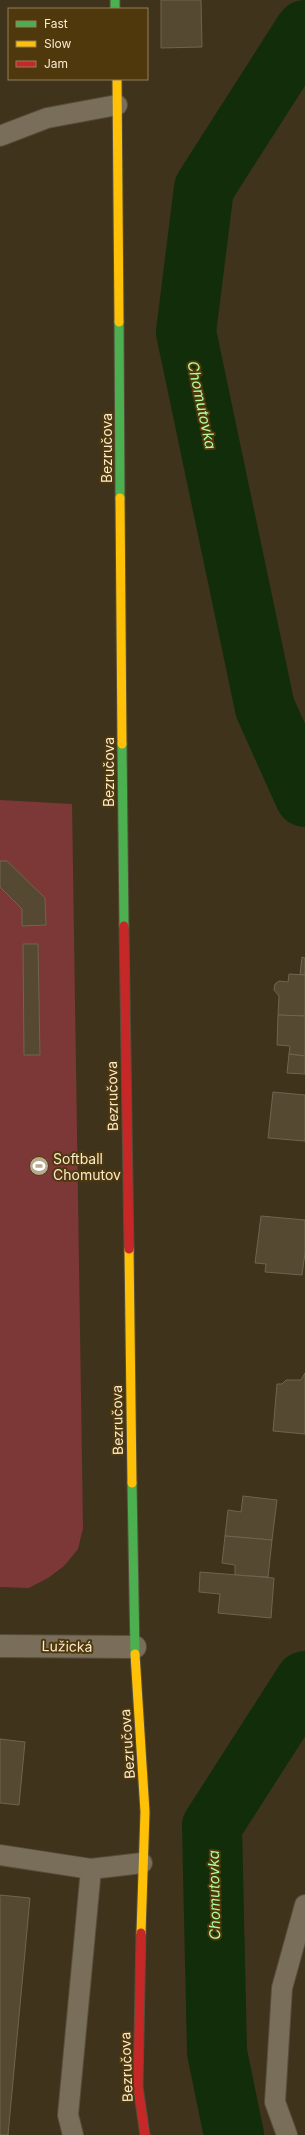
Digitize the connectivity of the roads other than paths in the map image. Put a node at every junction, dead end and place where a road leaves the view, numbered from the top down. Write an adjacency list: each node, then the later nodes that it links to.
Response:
1 (117, 80): 2 (street, Bezručova)
2 (117, 105): 3 (lane); 5 (street, Bezručova)
3 (0, 136)
4 (0, 1646): 5 (street, Lužická)
5 (134, 1647): 7 (street, Bezručova)
6 (0, 1855): 8 (lane)
7 (142, 1863): 8 (lane); 11 (street, Bezručova)
8 (91, 1869): 10 (lane)
9 (305, 1905): 12 (lane)
10 (73, 2135)
11 (145, 2135)
12 (287, 2135)

